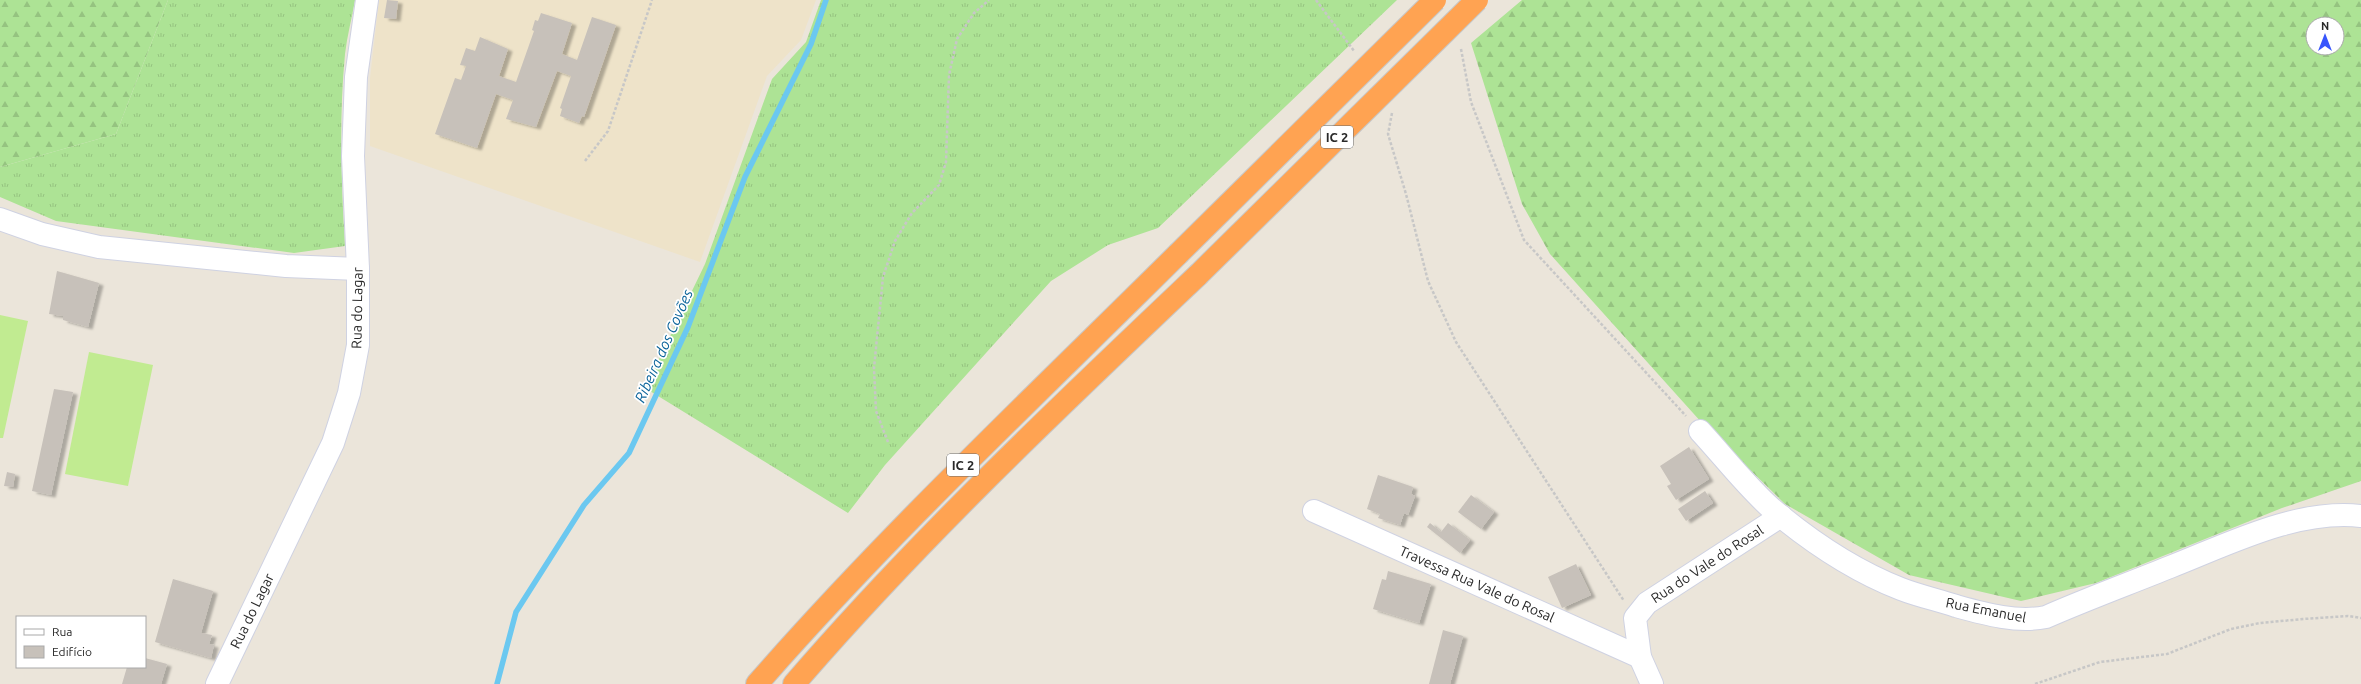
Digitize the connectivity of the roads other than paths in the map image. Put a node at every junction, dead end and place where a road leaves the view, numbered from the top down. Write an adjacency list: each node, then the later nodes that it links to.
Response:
1 (367, 0): 5 (street, Rua do Lagar)
2 (1436, 0): 12 (highway, IC 2, bridge)
3 (1477, 0): 13 (highway, IC 2, bridge)
4 (0, 219): 5 (street)
5 (358, 269): 11 (street, Rua do Lagar)
6 (1700, 431): 8 (street, Rua Emanuel)
7 (1314, 511): 10 (street, Travessa Rua Vale do Rosal)
8 (1781, 516): 9 (street, Rua Emanuel); 10 (street, Rua do Vale do Rosal)
9 (2361, 516)
10 (1640, 657): 14 (street)
11 (217, 684)
12 (757, 684)
13 (794, 684)
14 (1652, 684)

